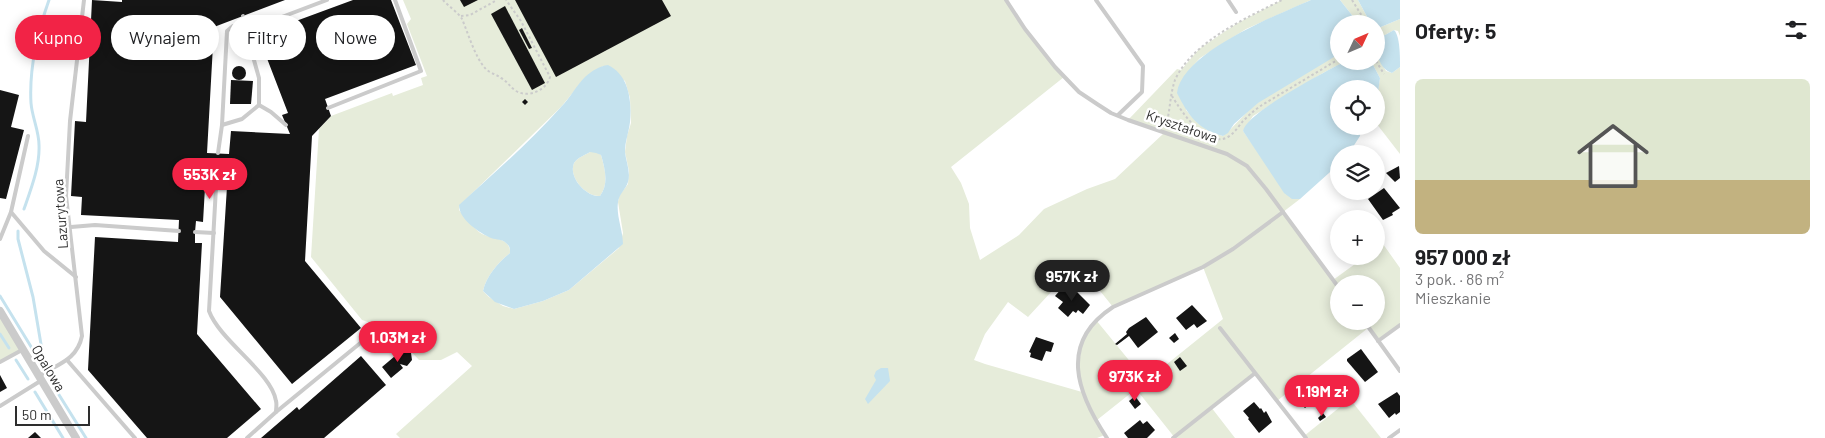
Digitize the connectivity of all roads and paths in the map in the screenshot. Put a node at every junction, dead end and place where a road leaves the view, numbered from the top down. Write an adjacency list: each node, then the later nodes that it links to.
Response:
1 (84, 0): 35 (lane, Lazurytowa)
2 (327, 0): 15 (lane)
3 (395, 0): 25 (lane)
4 (443, 0): 17 (path)
5 (493, 0): 13 (path)
6 (497, 0): 13 (path)
7 (506, 0): 17 (path)
8 (1006, 0): 26 (lane, Kryształowa)
9 (1096, 0): 26 (lane)
10 (1228, 0): 14 (lane)
11 (1282, 0): 23 (path)
12 (1352, 0): 16 (path)
13 (488, 5): 17 (path)
14 (1236, 12)
15 (287, 15)
16 (1361, 15)
17 (461, 16)
18 (229, 29): 27 (lane)
19 (254, 60): 24 (lane)
20 (1330, 64): 23 (path)
21 (1382, 70): 22 (path)
22 (1384, 74)
23 (1172, 96): 29 (path)
24 (259, 105): 27 (lane); 28 (lane)
25 (328, 108)
26 (1118, 115): 29 (lane, Kryształowa)
27 (222, 125): 31 (lane)
28 (286, 125)
29 (1165, 133): 34 (lane, Kryształowa)
30 (28, 136): 33 (lane)
31 (218, 153)
32 (217, 170): 38 (lane)
33 (11, 212): 39 (lane); 41 (lane)
34 (1283, 212): 40 (lane, Kryształowa); 60 (lane)
35 (71, 227): 36 (lane); 41 (lane, Lazurytowa)
36 (179, 230)
37 (195, 232): 38 (lane)
38 (214, 233): 55 (lane)
39 (0, 239)
40 (1330, 276)
41 (76, 277): 49 (lane, Lazurytowa)
42 (0, 311): 48 (street, Opalowa)
43 (1400, 325): 47 (lane)
44 (1220, 328): 52 (lane)
45 (1370, 330): 47 (lane)
46 (364, 340): 55 (lane)
47 (1378, 341): 51 (lane)
48 (23, 350): 50 (lane); 53 (street, Opalowa)
49 (67, 360): 53 (lane, Lazurytowa); 58 (lane)
50 (0, 362)
51 (1400, 371)
52 (1254, 374): 61 (lane); 62 (lane)
53 (40, 378): 54 (lane, Lazurytowa); 57 (street, Opalowa)
54 (0, 406)
55 (276, 412): 59 (lane)
56 (1400, 430): 63 (lane)
57 (76, 438)
58 (134, 438)
59 (247, 438)
60 (1107, 438)
61 (1173, 438)
62 (1306, 438)
63 (1390, 438)

